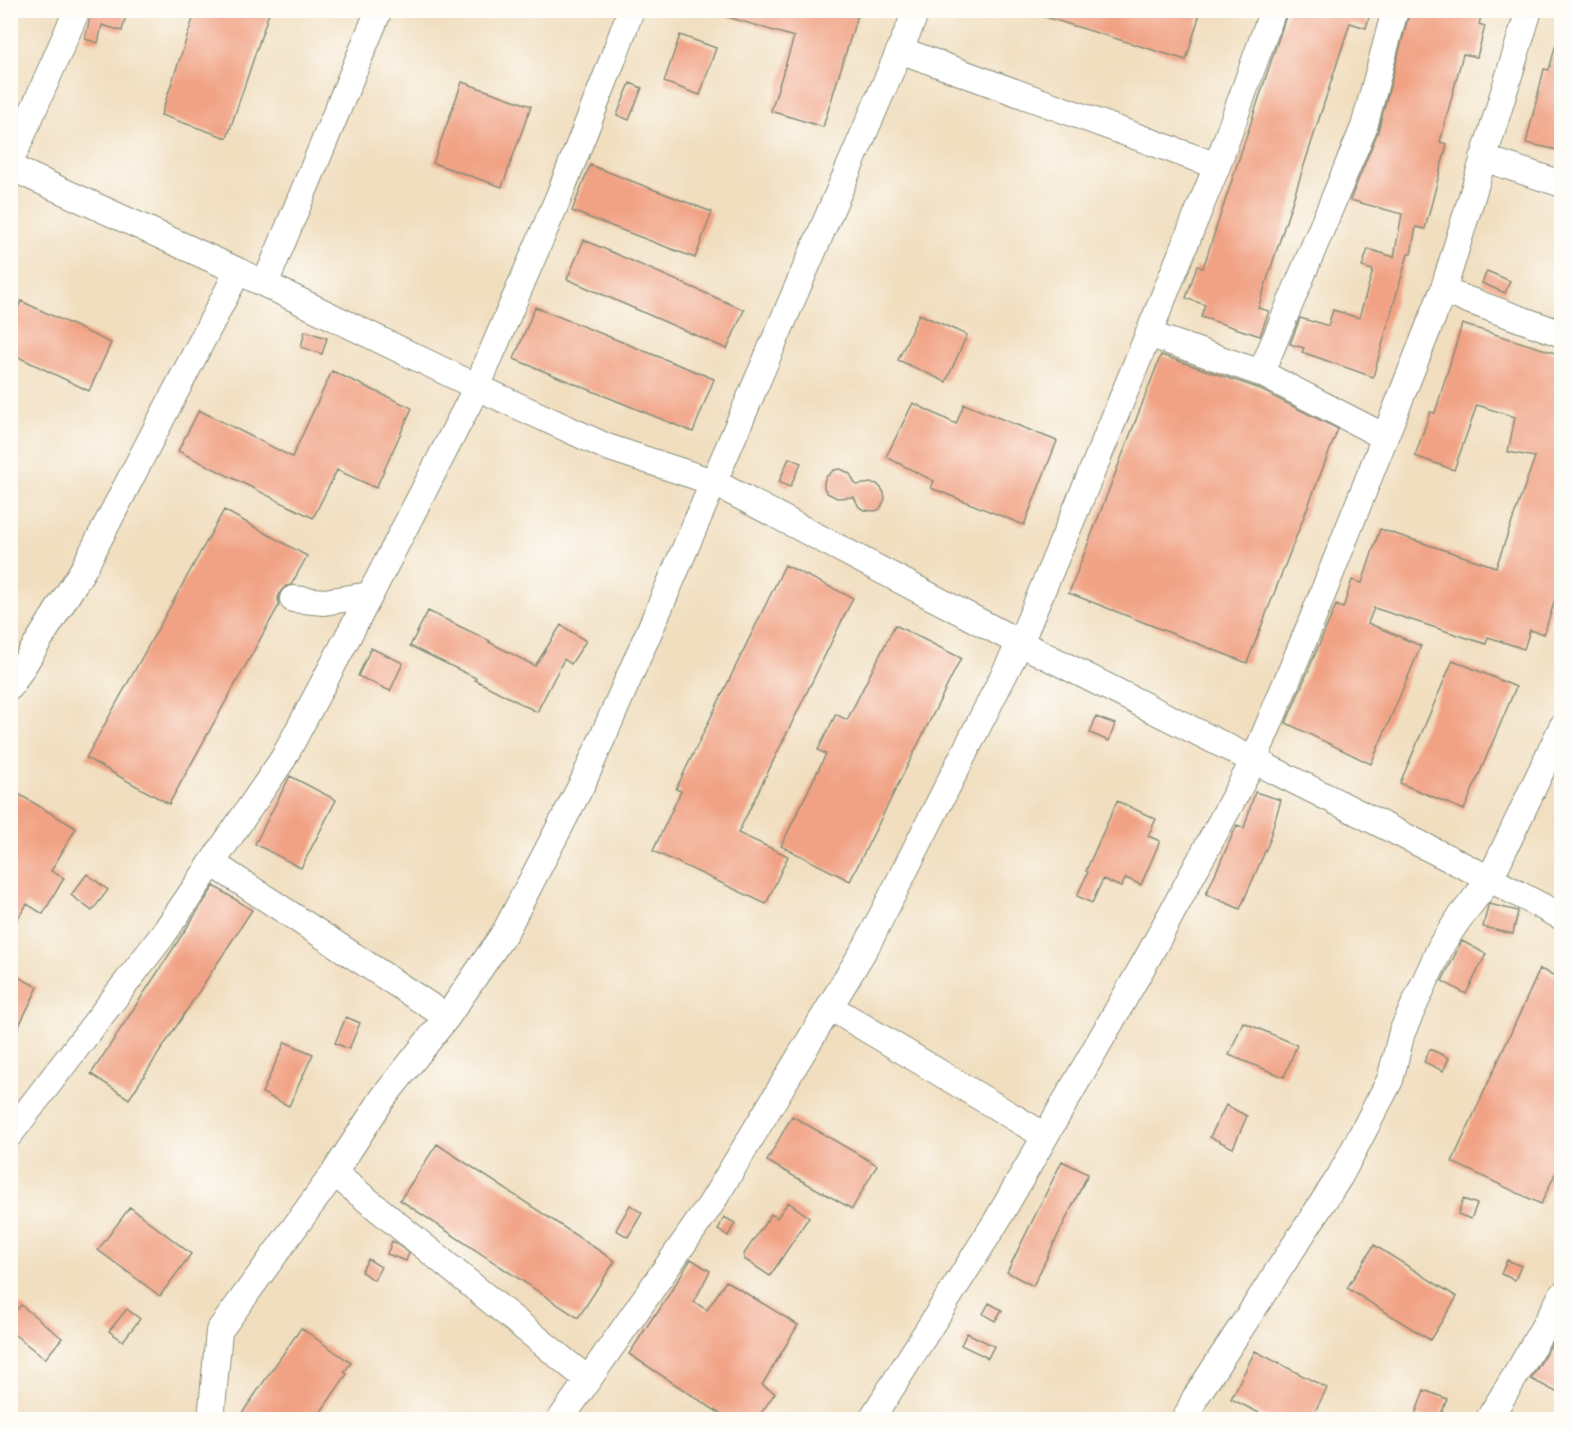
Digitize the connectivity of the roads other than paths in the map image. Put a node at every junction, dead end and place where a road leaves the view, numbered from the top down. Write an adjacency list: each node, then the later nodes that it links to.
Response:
1 (77, 10): 10 (street)
2 (379, 10): 14 (street)
3 (631, 10): 19 (street)
4 (916, 10): 8 (street)
5 (1273, 10): 11 (street)
6 (1395, 10): 18 (street)
7 (1529, 10): 9 (street)
8 (900, 50): 11 (street); 21 (street)
9 (1483, 158): 12 (street); 15 (street)
10 (10, 165): 13 (street)
11 (1217, 166): 16 (street)
12 (1562, 184)
13 (238, 271): 14 (street); 25 (street)
14 (265, 284): 19 (street)
15 (1443, 291): 17 (street); 20 (street)
16 (1148, 334): 18 (street); 24 (street)
17 (1562, 334)
18 (1261, 373): 20 (street)
19 (477, 387): 21 (street); 22 (street)
20 (1385, 437): 27 (street)
21 (713, 482): 24 (street); 32 (street)
22 (370, 595): 23 (street); 28 (street)
23 (293, 599)
24 (1020, 643): 27 (street); 31 (street)
25 (10, 687)
26 (1562, 727): 29 (street)
27 (1254, 760): 29 (street); 34 (street)
28 (213, 863): 32 (street); 33 (street)
29 (1490, 879): 30 (street); 41 (street)
30 (1562, 917)
31 (830, 1007): 34 (street); 37 (street)
32 (447, 1017): 35 (street)
33 (10, 1134)
34 (1045, 1136): 40 (street)
35 (334, 1173): 37 (street); 38 (street)
36 (1562, 1295): 42 (street)
37 (587, 1379): 39 (street)
38 (211, 1419)
39 (560, 1419)
40 (871, 1419)
41 (1185, 1419)
42 (1488, 1419)

